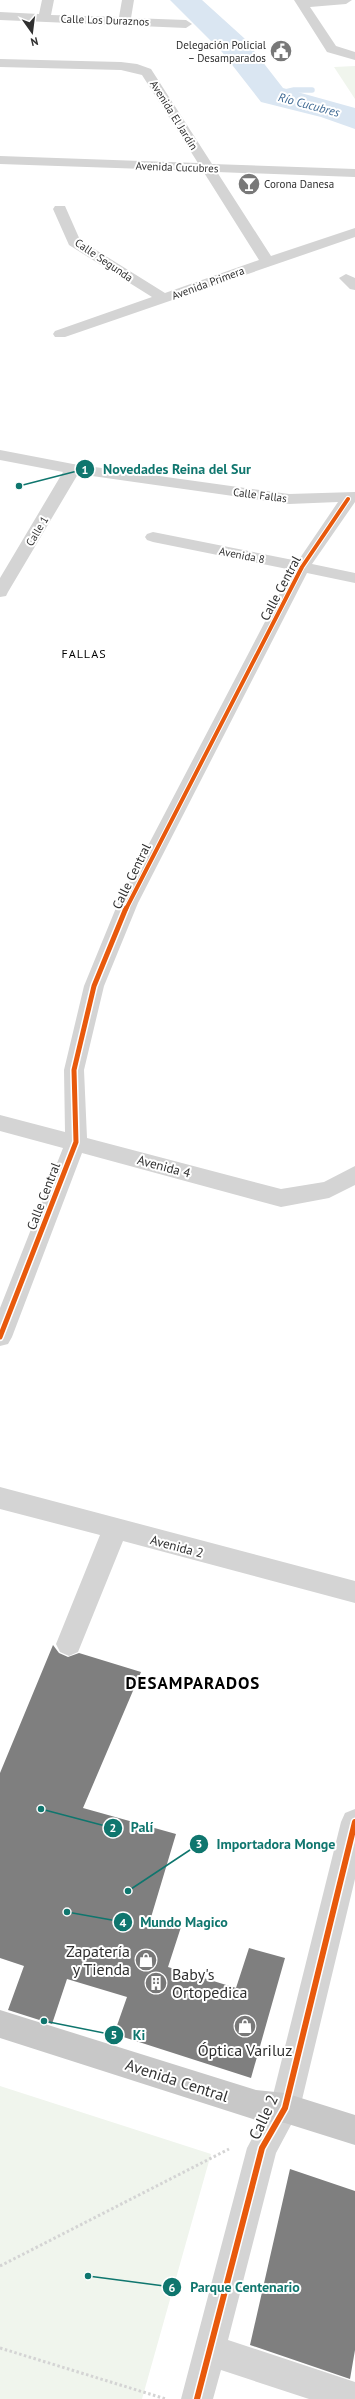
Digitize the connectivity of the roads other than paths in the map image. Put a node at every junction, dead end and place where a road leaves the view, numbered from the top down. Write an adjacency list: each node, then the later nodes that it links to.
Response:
1 (48, 0): 6 (street)
2 (128, 0): 7 (street)
3 (346, 0): 4 (street)
4 (301, 2): 9 (street)
5 (0, 16): 6 (street, Calle Los Duraznos)
6 (44, 18): 7 (street, Calle Los Duraznos)
7 (124, 21): 8 (street, Calle Los Duraznos)
8 (186, 24)
9 (355, 56)
10 (0, 63): 12 (street, Avenida El Jardín)
11 (0, 160): 12 (street, Avenida Cucubres)
12 (207, 168): 13 (street, Avenida Cucubres); 16 (street, Avenida El Jardín)
13 (355, 173)
14 (60, 209): 17 (street, Calle Segunda)
15 (355, 232): 16 (street, Avenida Primera)
16 (267, 262): 17 (street, Avenida Primera)
17 (164, 299): 18 (street, Avenida Primera)
18 (60, 334)
19 (0, 455): 20 (street, Calle Fallas)
20 (73, 469): 21 (street, Calle Fallas); 25 (street, Calle 1)
21 (352, 498): 23 (street, Calle Central)
22 (153, 538): 23 (street, Avenida 8)
23 (302, 568): 24 (street, Avenida 8); 27 (street, Calle Central)
24 (355, 578)
25 (0, 592)
26 (0, 1123): 27 (street, Avenida 4)
27 (76, 1142): 28 (street, Avenida 4); 29 (street, Calle Central)
28 (355, 1174)
29 (0, 1337)
30 (0, 1498): 31 (street, Avenida 2)
31 (115, 1529): 32 (street, Avenida 2); 33 (street)
32 (355, 1592)
33 (69, 1644)
34 (355, 1822): 36 (street, Calle 2)
35 (0, 2024): 36 (main road, Avenida Central)
36 (285, 2108): 37 (main road, Avenida Central); 38 (street, Calle 2)
37 (355, 2130)
38 (209, 2350): 39 (street); 40 (street, Calle 2)
39 (355, 2398)
40 (197, 2399)

